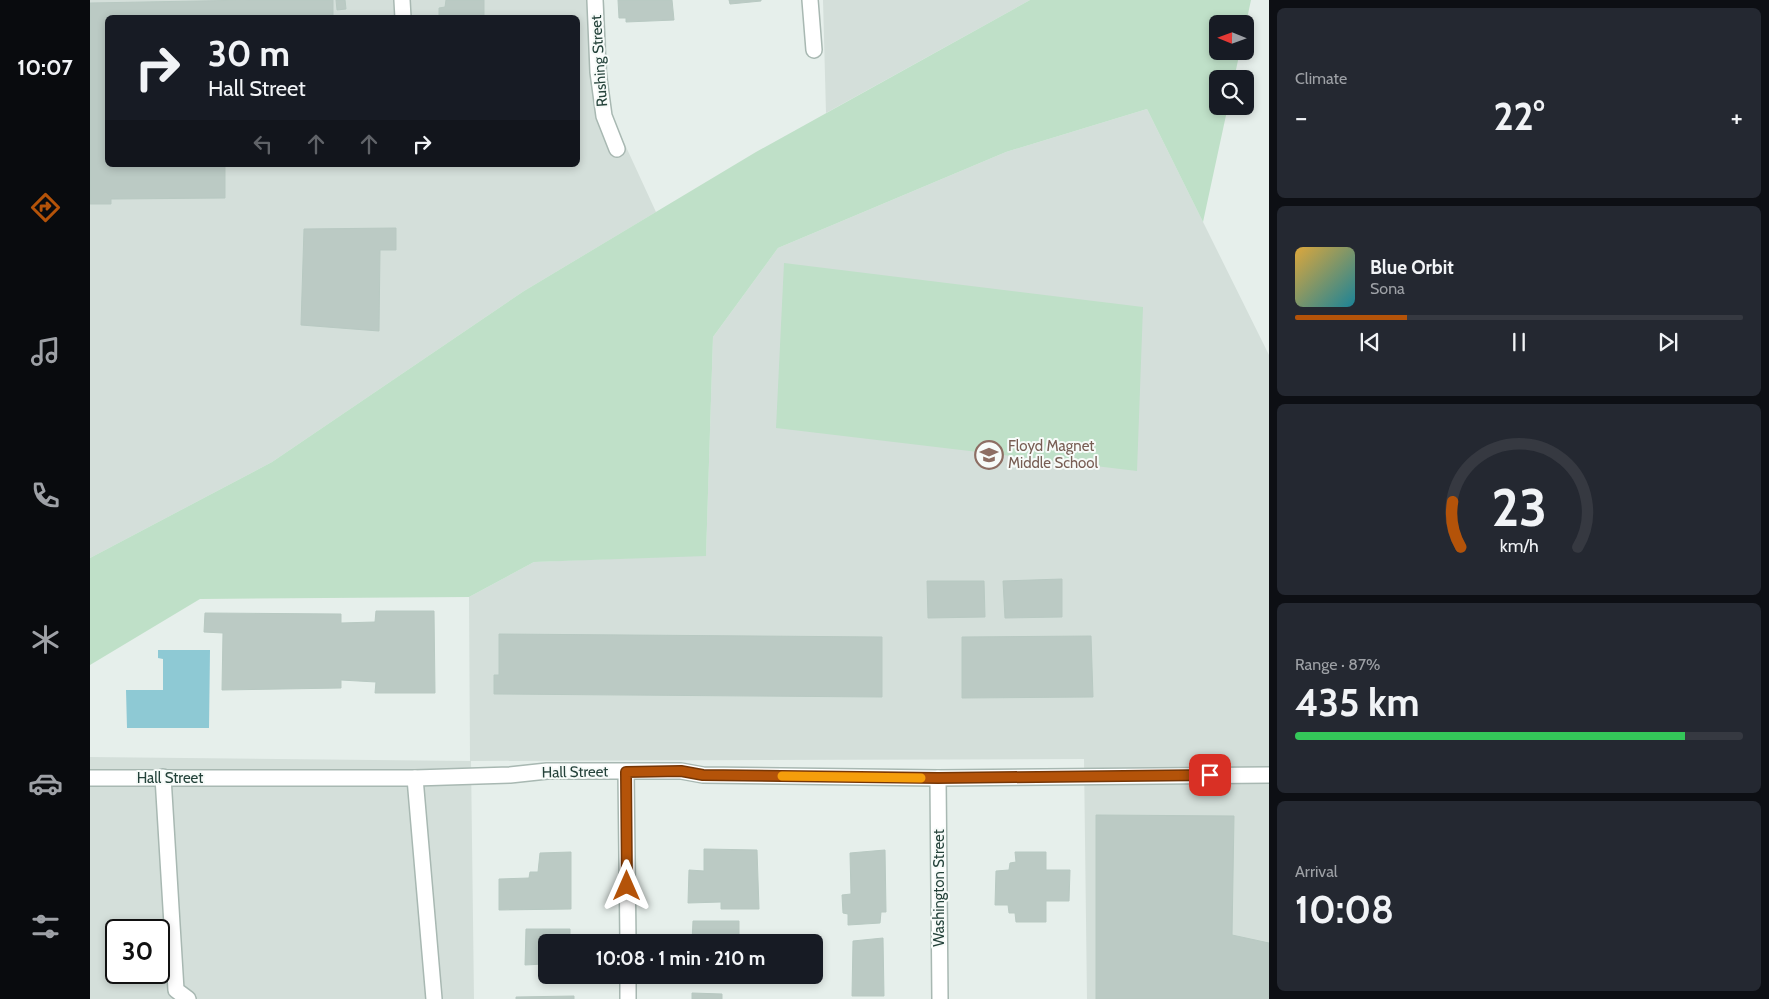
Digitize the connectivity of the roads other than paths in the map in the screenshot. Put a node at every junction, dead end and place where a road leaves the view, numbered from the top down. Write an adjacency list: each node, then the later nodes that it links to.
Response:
1 (402, 0): 4 (street)
2 (595, 0): 6 (street, Rushing Street)
3 (810, 0): 5 (street)
4 (403, 15)
5 (814, 50)
6 (618, 149)
7 (626, 772): 11 (street, Hall Street); 12 (street, Hall Street); 13 (street)
8 (1269, 775): 12 (street, Hall Street)
9 (90, 778): 10 (street, Hall Street)
10 (163, 778): 11 (street, Hall Street); 15 (street)
11 (415, 778): 16 (street)
12 (938, 778): 18 (street, Washington Street)
13 (628, 934)
14 (628, 984): 17 (street)
15 (188, 999)
16 (434, 999)
17 (628, 999)
18 (940, 999)

